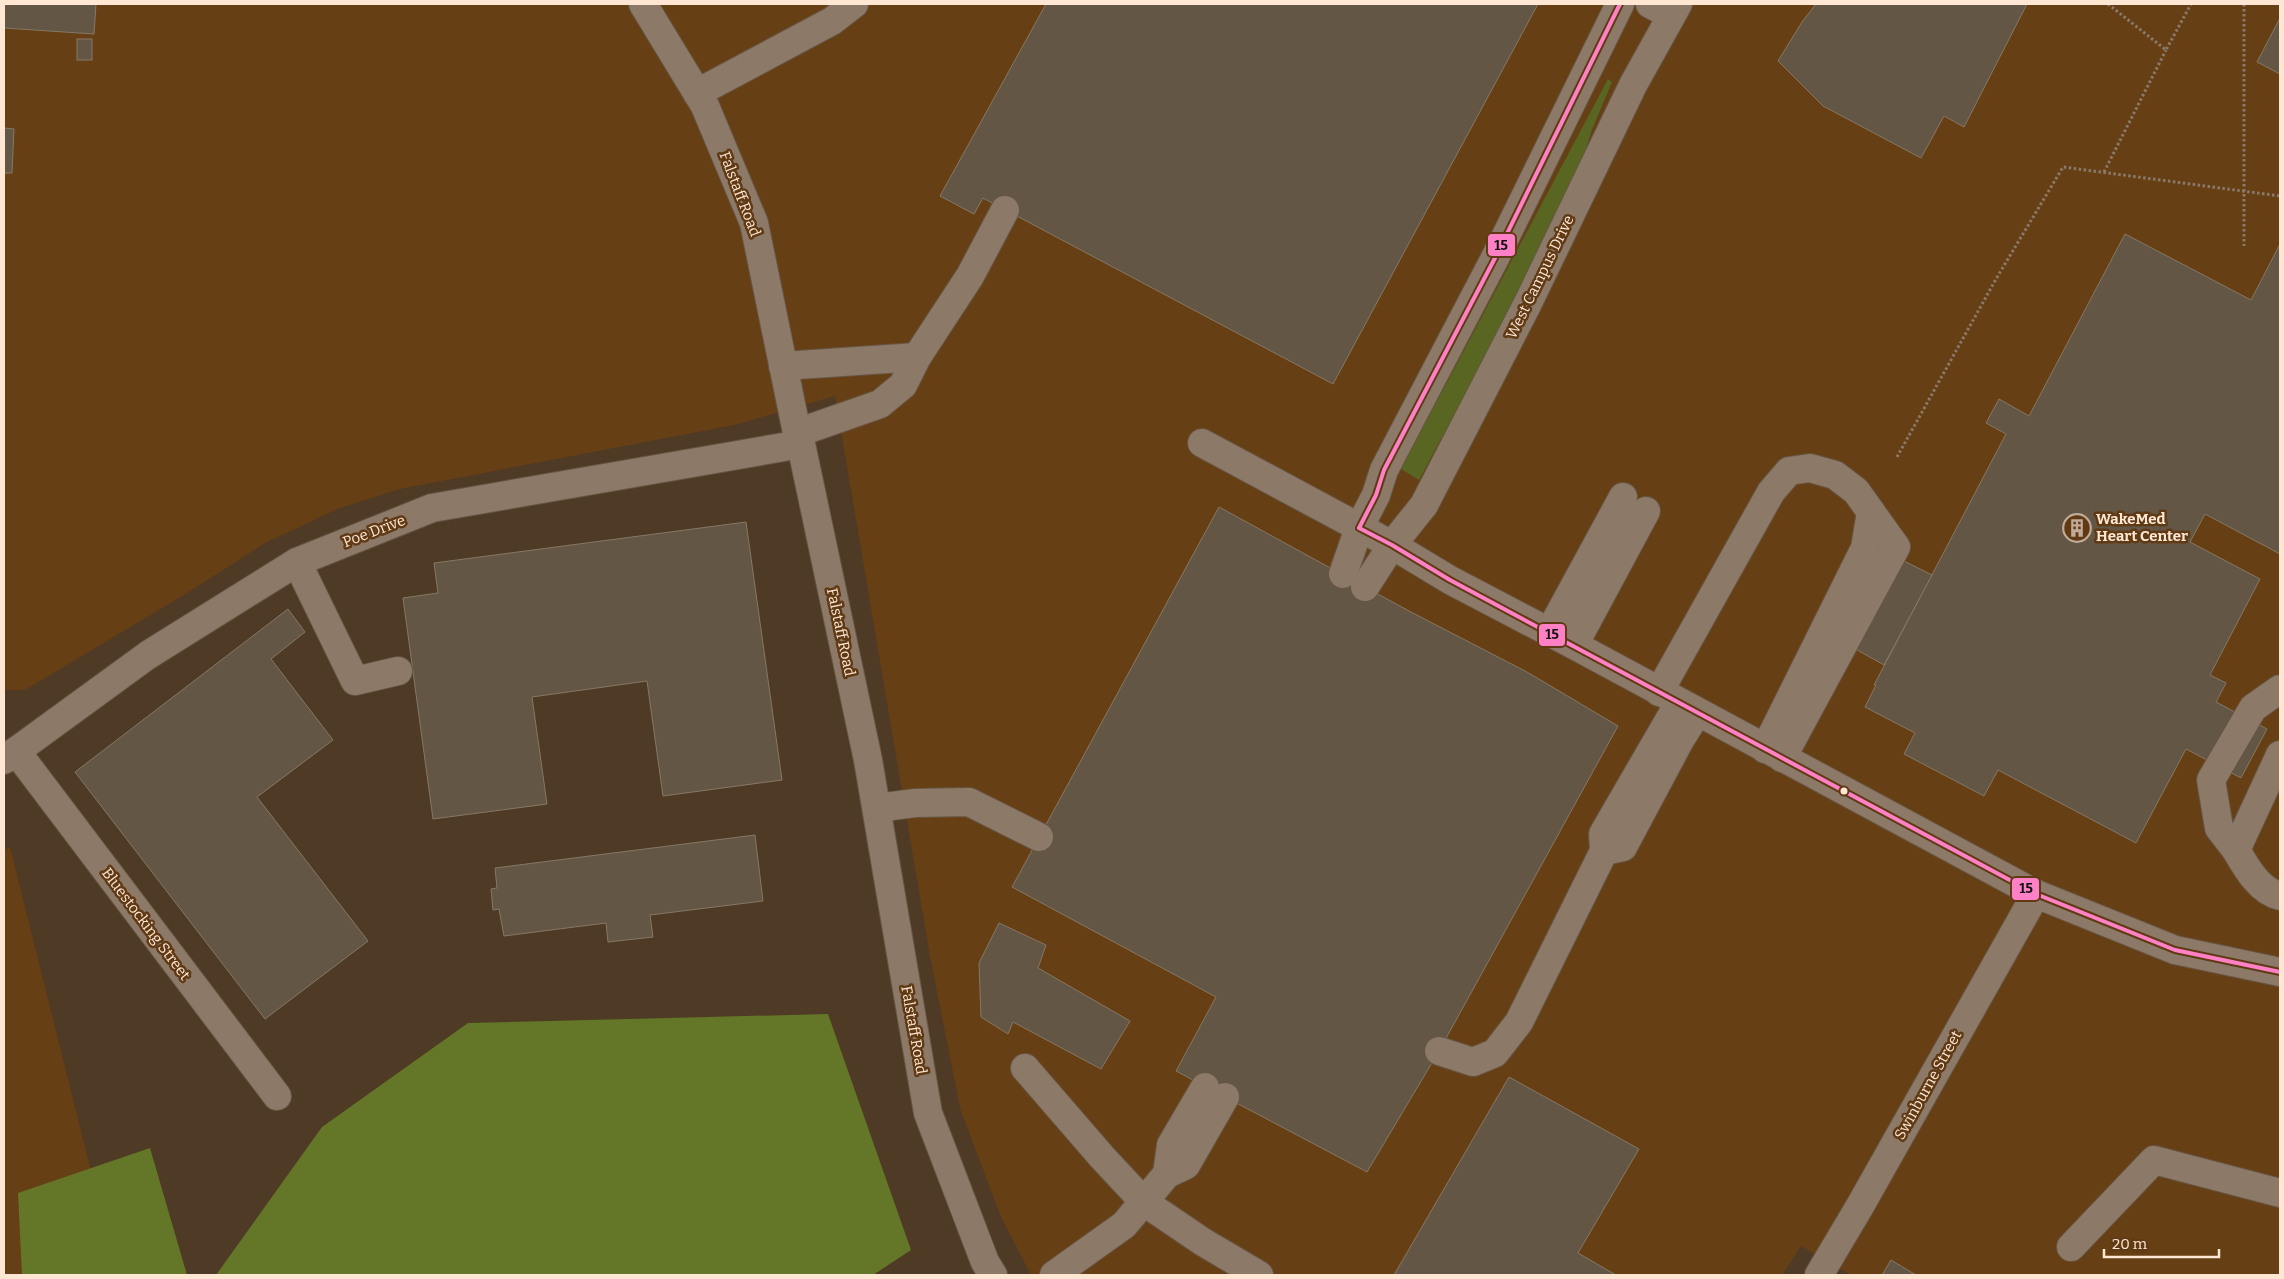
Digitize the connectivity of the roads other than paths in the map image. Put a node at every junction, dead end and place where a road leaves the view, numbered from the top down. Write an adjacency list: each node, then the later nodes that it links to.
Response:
1 (643, 4): 5 (street, Falstaff Road)
2 (854, 4): 5 (street)
3 (1620, 4): 13 (street)
4 (1666, 8): 14 (street, West Campus Drive)
5 (697, 93): 8 (street, Falstaff Road)
6 (1005, 210): 7 (street, Poe Drive)
7 (917, 358): 8 (street); 9 (street, Poe Drive)
8 (783, 366): 9 (street, Falstaff Road)
9 (799, 438): 15 (street, Poe Drive); 24 (street, Falstaff Road)
10 (1202, 443): 13 (street)
11 (1623, 497): 16 (street)
12 (1646, 511): 17 (street)
13 (1359, 528): 14 (street); 14 (street, West Campus Drive)
14 (1392, 545): 16 (street)
15 (297, 562): 18 (street); 23 (street, Poe Drive)
16 (1549, 633): 17 (street)
17 (1574, 645): 20 (street)
18 (398, 671)
19 (2280, 689): 26 (street)
20 (1678, 702): 21 (street); 21 (street); 30 (street)
21 (1773, 753): 27 (street)
22 (2280, 755): 26 (street)
23 (10, 756): 33 (street, Bluestocking Street)
24 (877, 808): 25 (street); 37 (street, Falstaff Road)
25 (1039, 837)
26 (2236, 850): 28 (street)
27 (2036, 894): 29 (street); 40 (street, Swinburne Street)
28 (2280, 896)
29 (2280, 972)
30 (1438, 1051)
31 (1024, 1068): 35 (street)
32 (1215, 1092): 35 (street)
33 (277, 1096)
34 (2280, 1193): 36 (street)
35 (1144, 1202): 38 (street); 39 (street)
36 (2071, 1247)
37 (993, 1275)
38 (1054, 1275)
39 (1259, 1275)
40 (1819, 1275)

